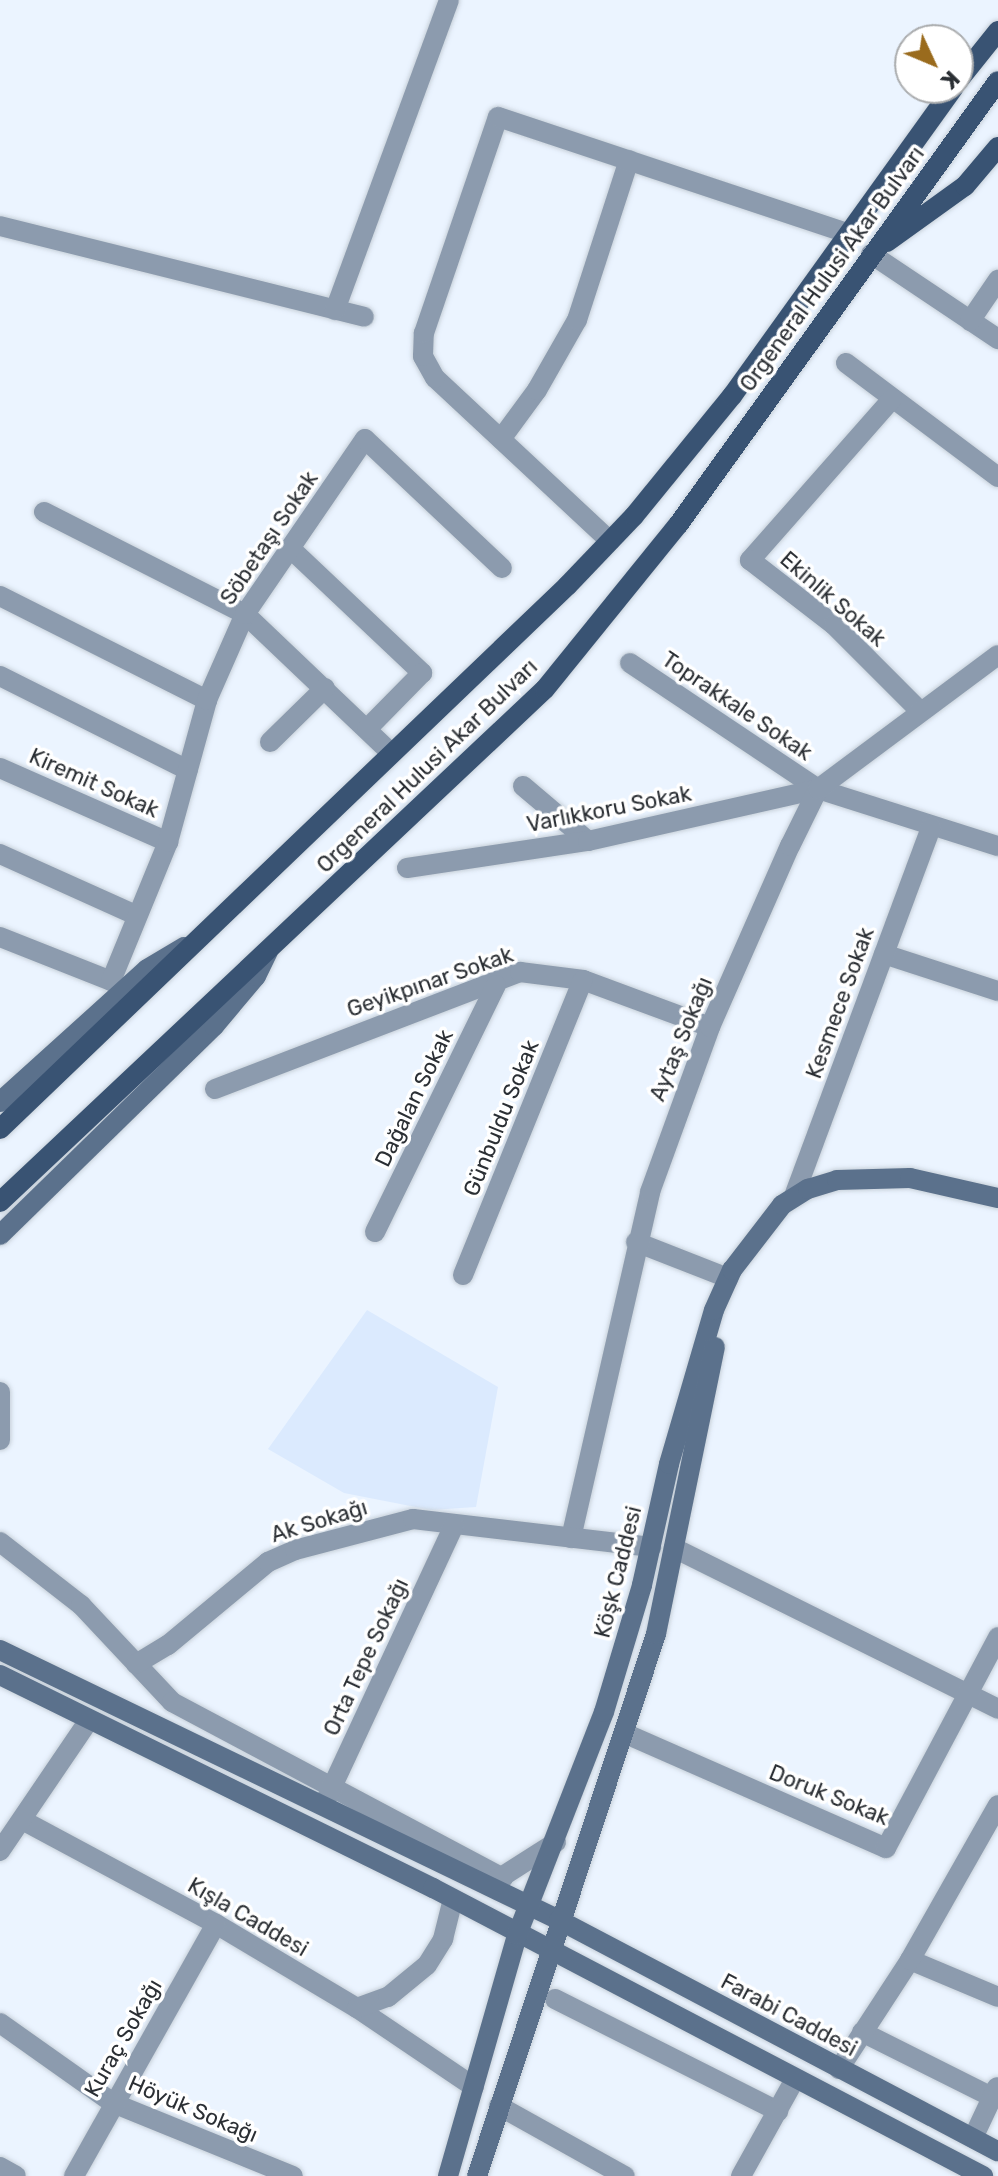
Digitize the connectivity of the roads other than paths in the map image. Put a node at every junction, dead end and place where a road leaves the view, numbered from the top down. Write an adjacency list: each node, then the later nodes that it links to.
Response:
1 (449, 0): 14 (street)
2 (998, 15): 4 (main road)
3 (998, 31): 5 (main road)
4 (974, 59)
5 (974, 60)
6 (998, 81): 12 (main road, Orgeneral Hulusi Akar Bulvarı)
7 (941, 104): 11 (main road, Orgeneral Hulusi Akar Bulvarı)
8 (998, 147): 12 (main road)
9 (629, 160): 11 (street); 20 (street); 20 (street)
10 (0, 226): 14 (street)
11 (847, 233): 23 (main road, Orgeneral Hulusi Akar Bulvarı)
12 (871, 254): 16 (street); 50 (main road, Orgeneral Hulusi Akar Bulvarı)
13 (998, 280): 16 (street)
14 (335, 310): 15 (street)
15 (364, 317)
16 (970, 321): 17 (street)
17 (998, 339)
18 (846, 363): 19 (street)
19 (892, 399): 21 (street); 33 (street, Ekinlik Sokak)
20 (501, 439): 23 (street)
21 (998, 477)
22 (44, 512): 27 (street)
23 (610, 541): 36 (main road, Orgeneral Hulusi Akar Bulvarı)
24 (290, 548): 25 (street, Söbetaşı Sokak); 27 (street, Söbetaşı Sokak); 34 (street)
25 (502, 568)
26 (0, 596): 32 (street)
27 (245, 614): 31 (street); 32 (street, Söbetaşı Sokak)
28 (998, 655): 33 (street, Aytaş Sokağı)
29 (630, 663): 40 (street, Toprakkale Sokak)
30 (0, 676): 38 (street)
31 (325, 688): 34 (street); 35 (street)
32 (207, 700): 38 (street, Söbetaşı Sokak)
33 (918, 709): 40 (street, Aytaş Sokağı)
34 (367, 729): 36 (street)
35 (270, 742)
36 (391, 753): 49 (main road, Orgeneral Hulusi Akar Bulvarı)
37 (0, 768): 43 (street, Kiremit Sokak)
38 (188, 770): 43 (street, Söbetaşı Sokak)
39 (523, 786): 42 (street)
40 (818, 789): 41 (street, Toprakkale Sokak); 42 (street, Varlıkkoru Sokak); 55 (street, Aytaş Sokağı)
41 (931, 827): 44 (street, Toprakkale Sokak); 51 (street, Kesmece Sokak)
42 (588, 841): 46 (street, Varlıkkoru Sokak)
43 (168, 842): 47 (street, Söbetaşı Sokak)
44 (998, 846)
45 (0, 854): 47 (street)
46 (407, 868)
47 (136, 915): 48 (street, Söbetaşı Sokak)
48 (0, 937)
49 (188, 945): 57 (street); 58 (main road, Orgeneral Hulusi Akar Bulvarı)
50 (269, 949): 61 (main road, Orgeneral Hulusi Akar Bulvarı); 64 (street)
51 (884, 954): 54 (street); 59 (street, Kesmece Sokak)
52 (583, 980): 53 (street, Geyikpınar Sokak); 55 (street, Geyikpınar Sokak); 66 (street, Günbuldu Sokak)
53 (496, 985): 56 (street, Geyikpınar Sokak); 63 (street, Dağalan Sokak)
54 (998, 991)
55 (710, 1027): 65 (street, Aytaş Sokağı)
56 (215, 1089)
57 (0, 1102)
58 (0, 1129)
59 (794, 1196): 60 (street, Köşk Caddesi); 67 (street, Köşk Caddesi)
60 (998, 1198)
61 (0, 1202)
62 (998, 1212): 74 (street, Köşk Caddesi)
63 (375, 1232)
64 (0, 1235)
65 (636, 1242): 67 (street); 71 (street, Aytaş Sokağı)
66 (463, 1275)
67 (728, 1278): 73 (street, Köşk Caddesi)
68 (0, 1392): 69 (street)
69 (0, 1440)
70 (454, 1525): 71 (street, Ak Sokağı); 77 (street, Ak Sokağı); 83 (street, Orta Tepe Sokağı)
71 (571, 1538): 73 (street, Ak Sokağı)
72 (0, 1542): 77 (street)
73 (651, 1547): 87 (street, Köşk Caddesi)
74 (674, 1548): 79 (street); 82 (street, Köşk Caddesi)
75 (998, 1637): 79 (street, Doruk Sokak)
76 (0, 1650): 85 (street, Farabi Caddesi)
77 (136, 1664): 83 (street)
78 (0, 1675): 81 (street)
79 (970, 1691): 80 (street); 82 (street, Doruk Sokak)
80 (998, 1709)
81 (89, 1720): 86 (street); 91 (street)
82 (624, 1733): 93 (street, Köşk Caddesi)
83 (332, 1788): 85 (street, Orta Tepe Sokağı); 89 (street)
84 (998, 1805): 97 (street)
85 (321, 1809): 90 (street, Farabi Caddesi)
86 (24, 1821): 88 (street); 94 (street, Kışla Caddesi)
87 (556, 1842): 89 (street); 92 (street, Köşk Caddesi)
88 (0, 1851)
89 (503, 1878): 90 (street)
90 (483, 1887): 92 (street, Farabi Caddesi)
91 (453, 1899): 95 (street); 100 (street)
92 (529, 1909): 93 (street, Farabi Caddesi); 95 (street, Köşk Caddesi)
93 (559, 1920): 96 (street, Köşk Caddesi); 103 (street, Farabi Caddesi)
94 (216, 1924): 100 (street, Kışla Caddesi); 107 (street, Kuraç Sokağı)
95 (517, 1935): 96 (street); 105 (street, Köşk Caddesi)
96 (548, 1952): 104 (street); 108 (street, Köşk Caddesi)
97 (910, 1960): 98 (street); 102 (street)
98 (998, 1997)
99 (555, 1999): 109 (street)
100 (357, 2008): 105 (street, Kışla Caddesi)
101 (0, 2023): 107 (street, Höyük Sokağı)
102 (862, 2032): 103 (street); 106 (street)
103 (839, 2069): 110 (street, Farabi Caddesi)
104 (795, 2079): 109 (street); 120 (street)
105 (474, 2087): 116 (street, Köşk Caddesi)
106 (995, 2091): 110 (street)
107 (113, 2103): 114 (street, Kuraç Sokağı); 115 (street, Höyük Sokağı)
108 (499, 2106): 117 (street, Köşk Caddesi); 118 (street)
109 (778, 2111): 119 (street)
110 (973, 2138): 111 (street, Farabi Caddesi)
111 (998, 2151)
112 (0, 2167): 113 (street)
113 (16, 2176)
114 (74, 2176)
115 (293, 2176)
116 (448, 2176)
117 (477, 2176)
118 (625, 2176)
119 (741, 2176)
120 (983, 2176)

